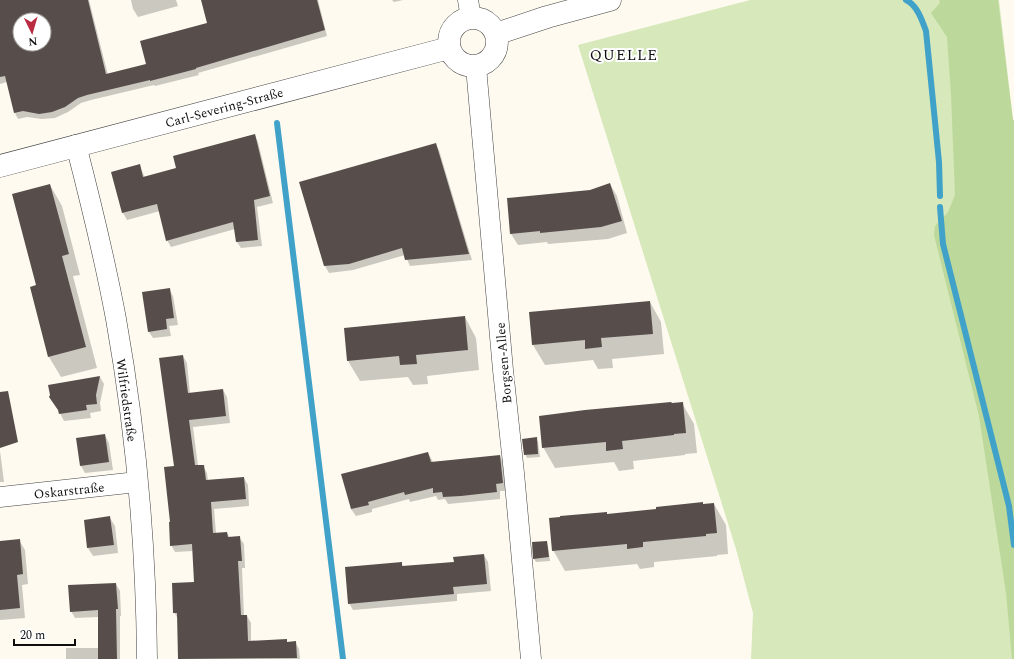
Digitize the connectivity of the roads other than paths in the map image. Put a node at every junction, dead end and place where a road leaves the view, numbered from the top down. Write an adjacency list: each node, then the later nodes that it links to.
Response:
1 (610, 0): 3 (street)
2 (470, 9): 3 (street); 4 (street)
3 (496, 34): 5 (street)
4 (449, 48): 5 (street); 6 (street, Carl-Severing-Straße)
5 (476, 67): 11 (street, Borgsen-Allee)
6 (76, 145): 7 (street, Carl-Severing-Straße); 8 (street, Wilfriedstraße)
7 (0, 166)
8 (137, 482): 9 (street, Oskarstraße); 10 (street, Wilfriedstraße)
9 (0, 497)
10 (147, 659)
11 (531, 659)

